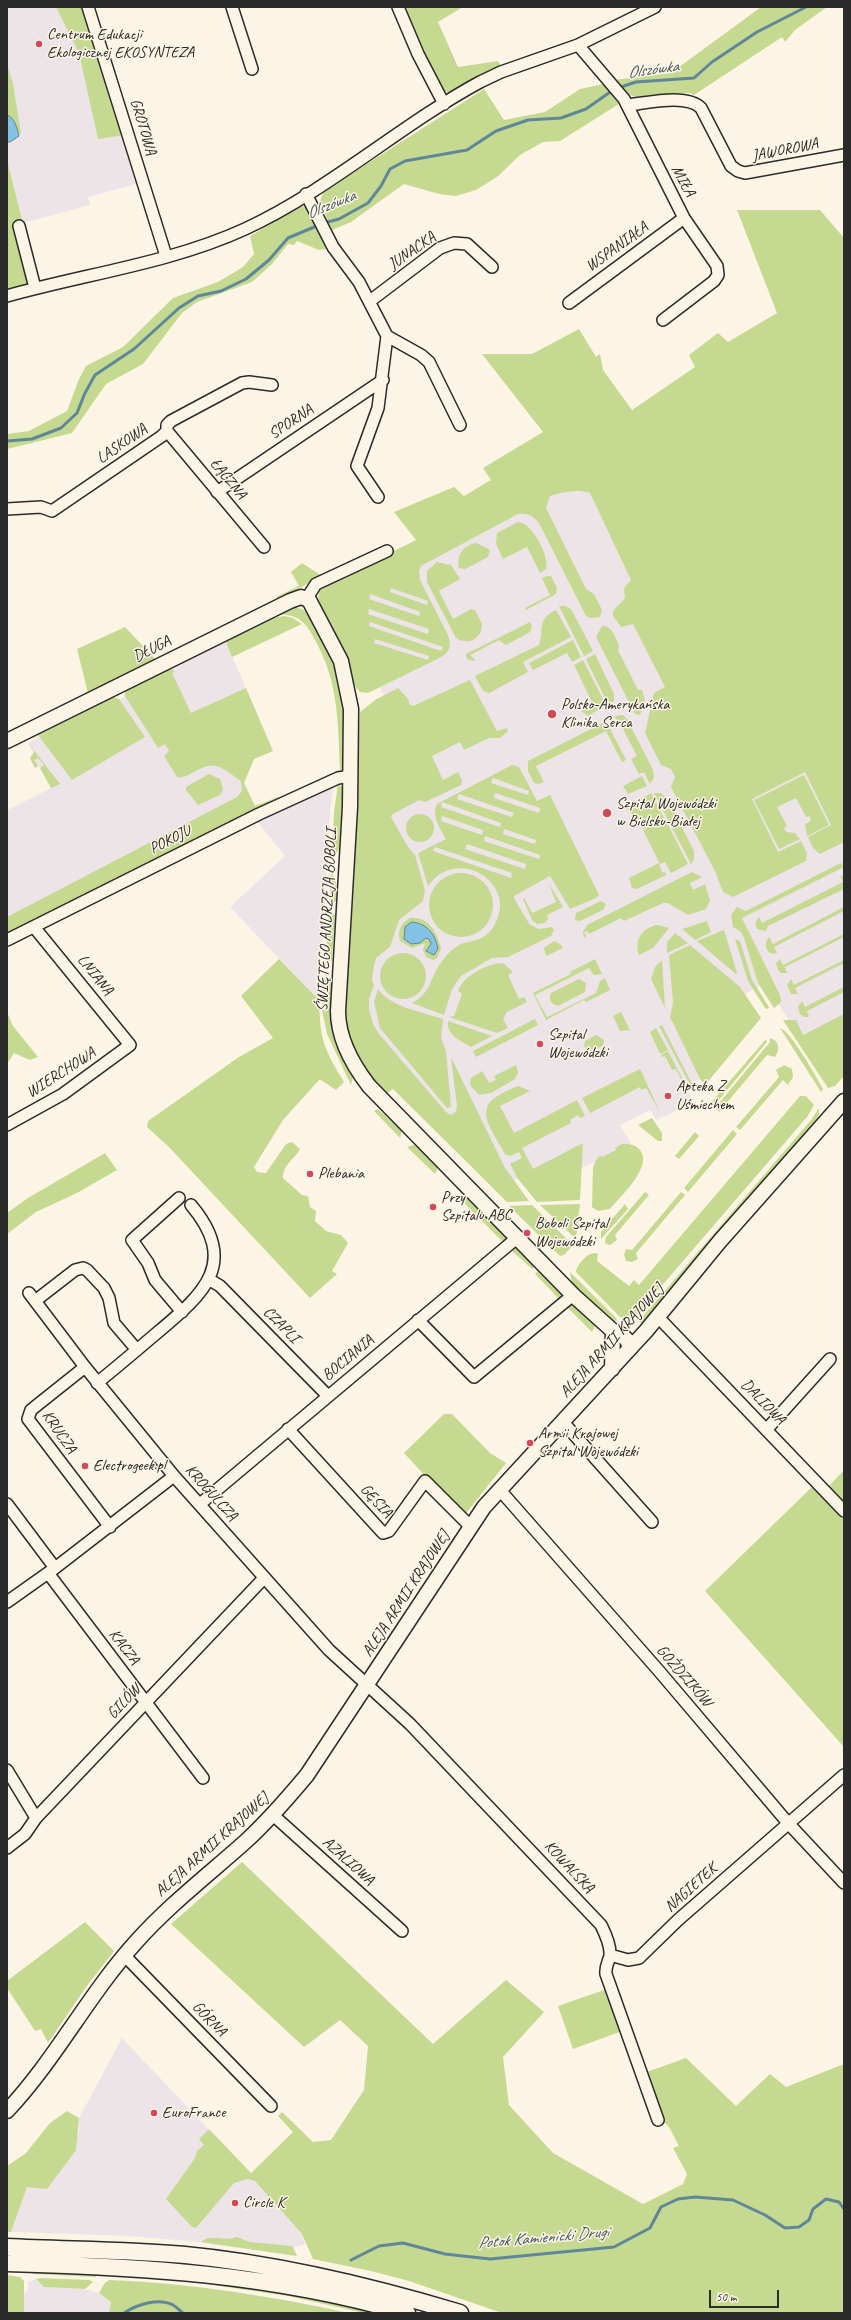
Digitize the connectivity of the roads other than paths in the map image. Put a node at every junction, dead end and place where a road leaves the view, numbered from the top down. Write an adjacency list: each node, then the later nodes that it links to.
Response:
1 (88, 7): 13 (street, GROTOWA)
2 (232, 7): 6 (street)
3 (398, 7): 8 (street)
4 (648, 9): 5 (street)
5 (578, 45): 7 (street, MIŁA); 8 (street)
6 (252, 69)
7 (626, 102): 9 (street, JAWOROWA); 11 (street, MIŁA)
8 (444, 104): 10 (street)
9 (844, 155)
10 (306, 194): 13 (street); 17 (street)
11 (684, 218): 18 (street, WSPANIAŁA); 19 (street, MIŁA)
12 (19, 226): 15 (street)
13 (166, 256): 15 (street)
14 (492, 267): 17 (street, JUNACKA)
15 (35, 288): 16 (street)
16 (7, 296)
17 (370, 301): 20 (street)
18 (569, 303)
19 (663, 320)
20 (387, 336): 21 (street); 23 (street)
21 (383, 380): 25 (street, SPORNA); 26 (street)
22 (272, 385): 24 (street, LASKOWA)
23 (460, 425)
24 (167, 431): 25 (street, ŁĄCZNA); 27 (street, LASKOWA)
25 (217, 492): 28 (street, ŁĄCZNA)
26 (378, 497)
27 (7, 509)
28 (264, 547)
29 (387, 551): 30 (street)
30 (310, 601): 31 (street, DŁUGA); 32 (street, ŚWIĘTEGO ANDRZEJA BOBOLI)
31 (7, 741)
32 (351, 776): 33 (street, POKOJU); 40 (street, ŚWIĘTEGO ANDRZEJA BOBOLI)
33 (34, 927): 34 (street, POKOJU); 35 (street, LNIANA)
34 (7, 940)
35 (130, 1045): 37 (street, WIERCHOWA)
36 (844, 1101): 44 (street, ALEJA ARMII KRAJOWEJ)
37 (9, 1121)
38 (179, 1198): 43 (street)
39 (191, 1205): 41 (street)
40 (518, 1238): 42 (street, ŚWIĘTEGO ANDRZEJA BOBOLI); 45 (street, BOCIANIA)
41 (210, 1280): 43 (street); 53 (street, CZAPLI)
42 (573, 1295): 45 (street); 46 (street, ŚWIĘTEGO ANDRZEJA BOBOLI)
43 (182, 1312): 48 (street)
44 (658, 1317): 47 (street, ALEJA ARMII KRAJOWEJ); 56 (street, DALIOWA)
45 (418, 1320): 53 (street, BOCIANIA)
46 (612, 1331): 47 (street, ŚWIĘTEGO ANDRZEJA BOBOLI); 51 (street)
47 (630, 1348): 51 (street, ALEJA ARMII KRAJOWEJ)
48 (137, 1350): 50 (street, KROGULCZA); 52 (street)
49 (830, 1359): 56 (street)
50 (85, 1367): 52 (street, KROGULCZA); 64 (street, KRUCZA)
51 (612, 1369): 54 (street, ALEJA ARMII KRAJOWEJ)
52 (98, 1383): 57 (street, KROGULCZA)
53 (328, 1396): 55 (street, BOCIANIA)
54 (562, 1421): 58 (street, ALEJA ARMII KRAJOWEJ); 62 (street)
55 (288, 1429): 60 (street, BOCIANIA); 63 (street, GĘSIA)
56 (767, 1429): 61 (street, DALIOWA)
57 (174, 1476): 60 (street, KROGULCZA); 64 (street)
58 (499, 1489): 63 (street, ALEJA ARMII KRAJOWEJ); 75 (street, GOŹDZIKÓW)
59 (7, 1504): 65 (street, KACZA)
60 (200, 1504): 66 (street, KROGULCZA)
61 (844, 1511)
62 (652, 1522)
63 (470, 1526): 68 (street, ALEJA ARMII KRAJOWEJ)
64 (110, 1527): 65 (street)
65 (52, 1571): 67 (street); 69 (street, KACZA)
66 (264, 1578): 68 (street, KROGULCZA); 69 (street, GILÓW)
67 (7, 1602)
68 (367, 1685): 73 (street, ALEJA ARMII KRAJOWEJ); 80 (street, KOWALSKA)
69 (146, 1702): 72 (street, KACZA); 74 (street, GILÓW)
70 (7, 1770): 74 (street)
71 (844, 1775): 75 (street, NAGIETEK)
72 (203, 1778)
73 (273, 1816): 78 (street, AZALIOWA); 79 (street, ALEJA ARMII KRAJOWEJ)
74 (36, 1818): 76 (street, GILÓW)
75 (788, 1823): 77 (street, GOŹDZIKÓW); 80 (street, NAGIETEK)
76 (7, 1848)
77 (844, 1884)
78 (402, 1931)
79 (124, 1955): 81 (street, GÓRNA); 82 (street, ALEJA ARMII KRAJOWEJ)
80 (610, 1955): 83 (street, KOWALSKA)
81 (271, 2106)
82 (7, 2111)
83 (658, 2120)
84 (7, 2247): 87 (main road)
85 (7, 2263): 86 (main road)
86 (407, 2313)
87 (460, 2313)

